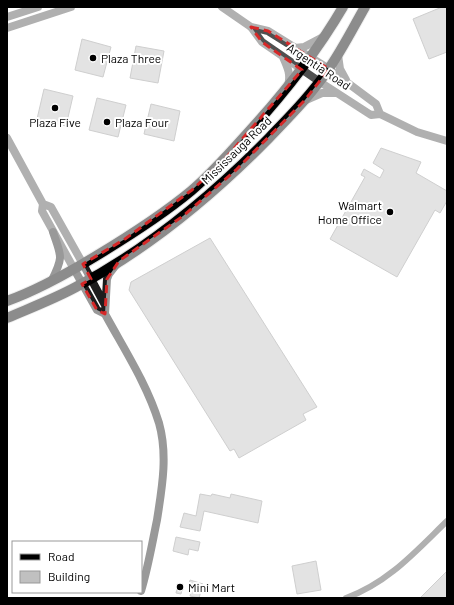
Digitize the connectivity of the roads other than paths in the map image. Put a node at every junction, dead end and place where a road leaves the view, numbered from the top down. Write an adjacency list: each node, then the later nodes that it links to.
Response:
1 (38, 7): 6 (street)
2 (71, 7): 8 (street)
3 (222, 7): 7 (street, Argentia Road)
4 (343, 7): 9 (main road, Mississauga Road)
5 (365, 7): 11 (main road, Mississauga Road)
6 (7, 17)
7 (251, 27): 10 (street, Argentia Road); 12 (street, Argentia Road)
8 (7, 28)
9 (324, 37): 10 (street); 13 (main road, Mississauga Road)
10 (295, 48): 13 (street, Argentia Road)
11 (338, 55): 14 (main road, Mississauga Road); 16 (street)
12 (283, 57): 15 (street, Argentia Road); 18 (street)
13 (310, 57): 14 (street, Argentia Road); 15 (main road, Mississauga Road)
14 (329, 69): 16 (street, Argentia Road); 17 (main road, Mississauga Road)
15 (302, 70): 17 (street, Argentia Road); 18 (main road, Mississauga Road)
16 (346, 81): 21 (street, Argentia Road)
17 (320, 82): 19 (street, Argentia Road); 20 (main road, Mississauga Road)
18 (287, 88): 28 (main road, Mississauga Road)
19 (335, 92): 20 (street); 21 (street, Argentia Road)
20 (305, 100): 27 (main road, Mississauga Road)
21 (380, 114): 23 (street, Argentia Road)
22 (7, 138): 24 (street)
23 (447, 141)
24 (9, 148): 25 (street)
25 (43, 204): 26 (street); 28 (street)
26 (54, 232): 28 (street); 29 (main road)
27 (119, 261): 30 (main road, Mississauga Road); 32 (main road)
28 (78, 266): 29 (main road, Mississauga Road); 30 (main road)
29 (52, 280): 31 (main road, Mississauga Road)
30 (86, 281): 32 (main road); 33 (main road, Mississauga Road)
31 (7, 301)
32 (105, 310): 35 (main road)
33 (7, 318)
34 (447, 521): 36 (street)
35 (142, 588)
36 (346, 598)

